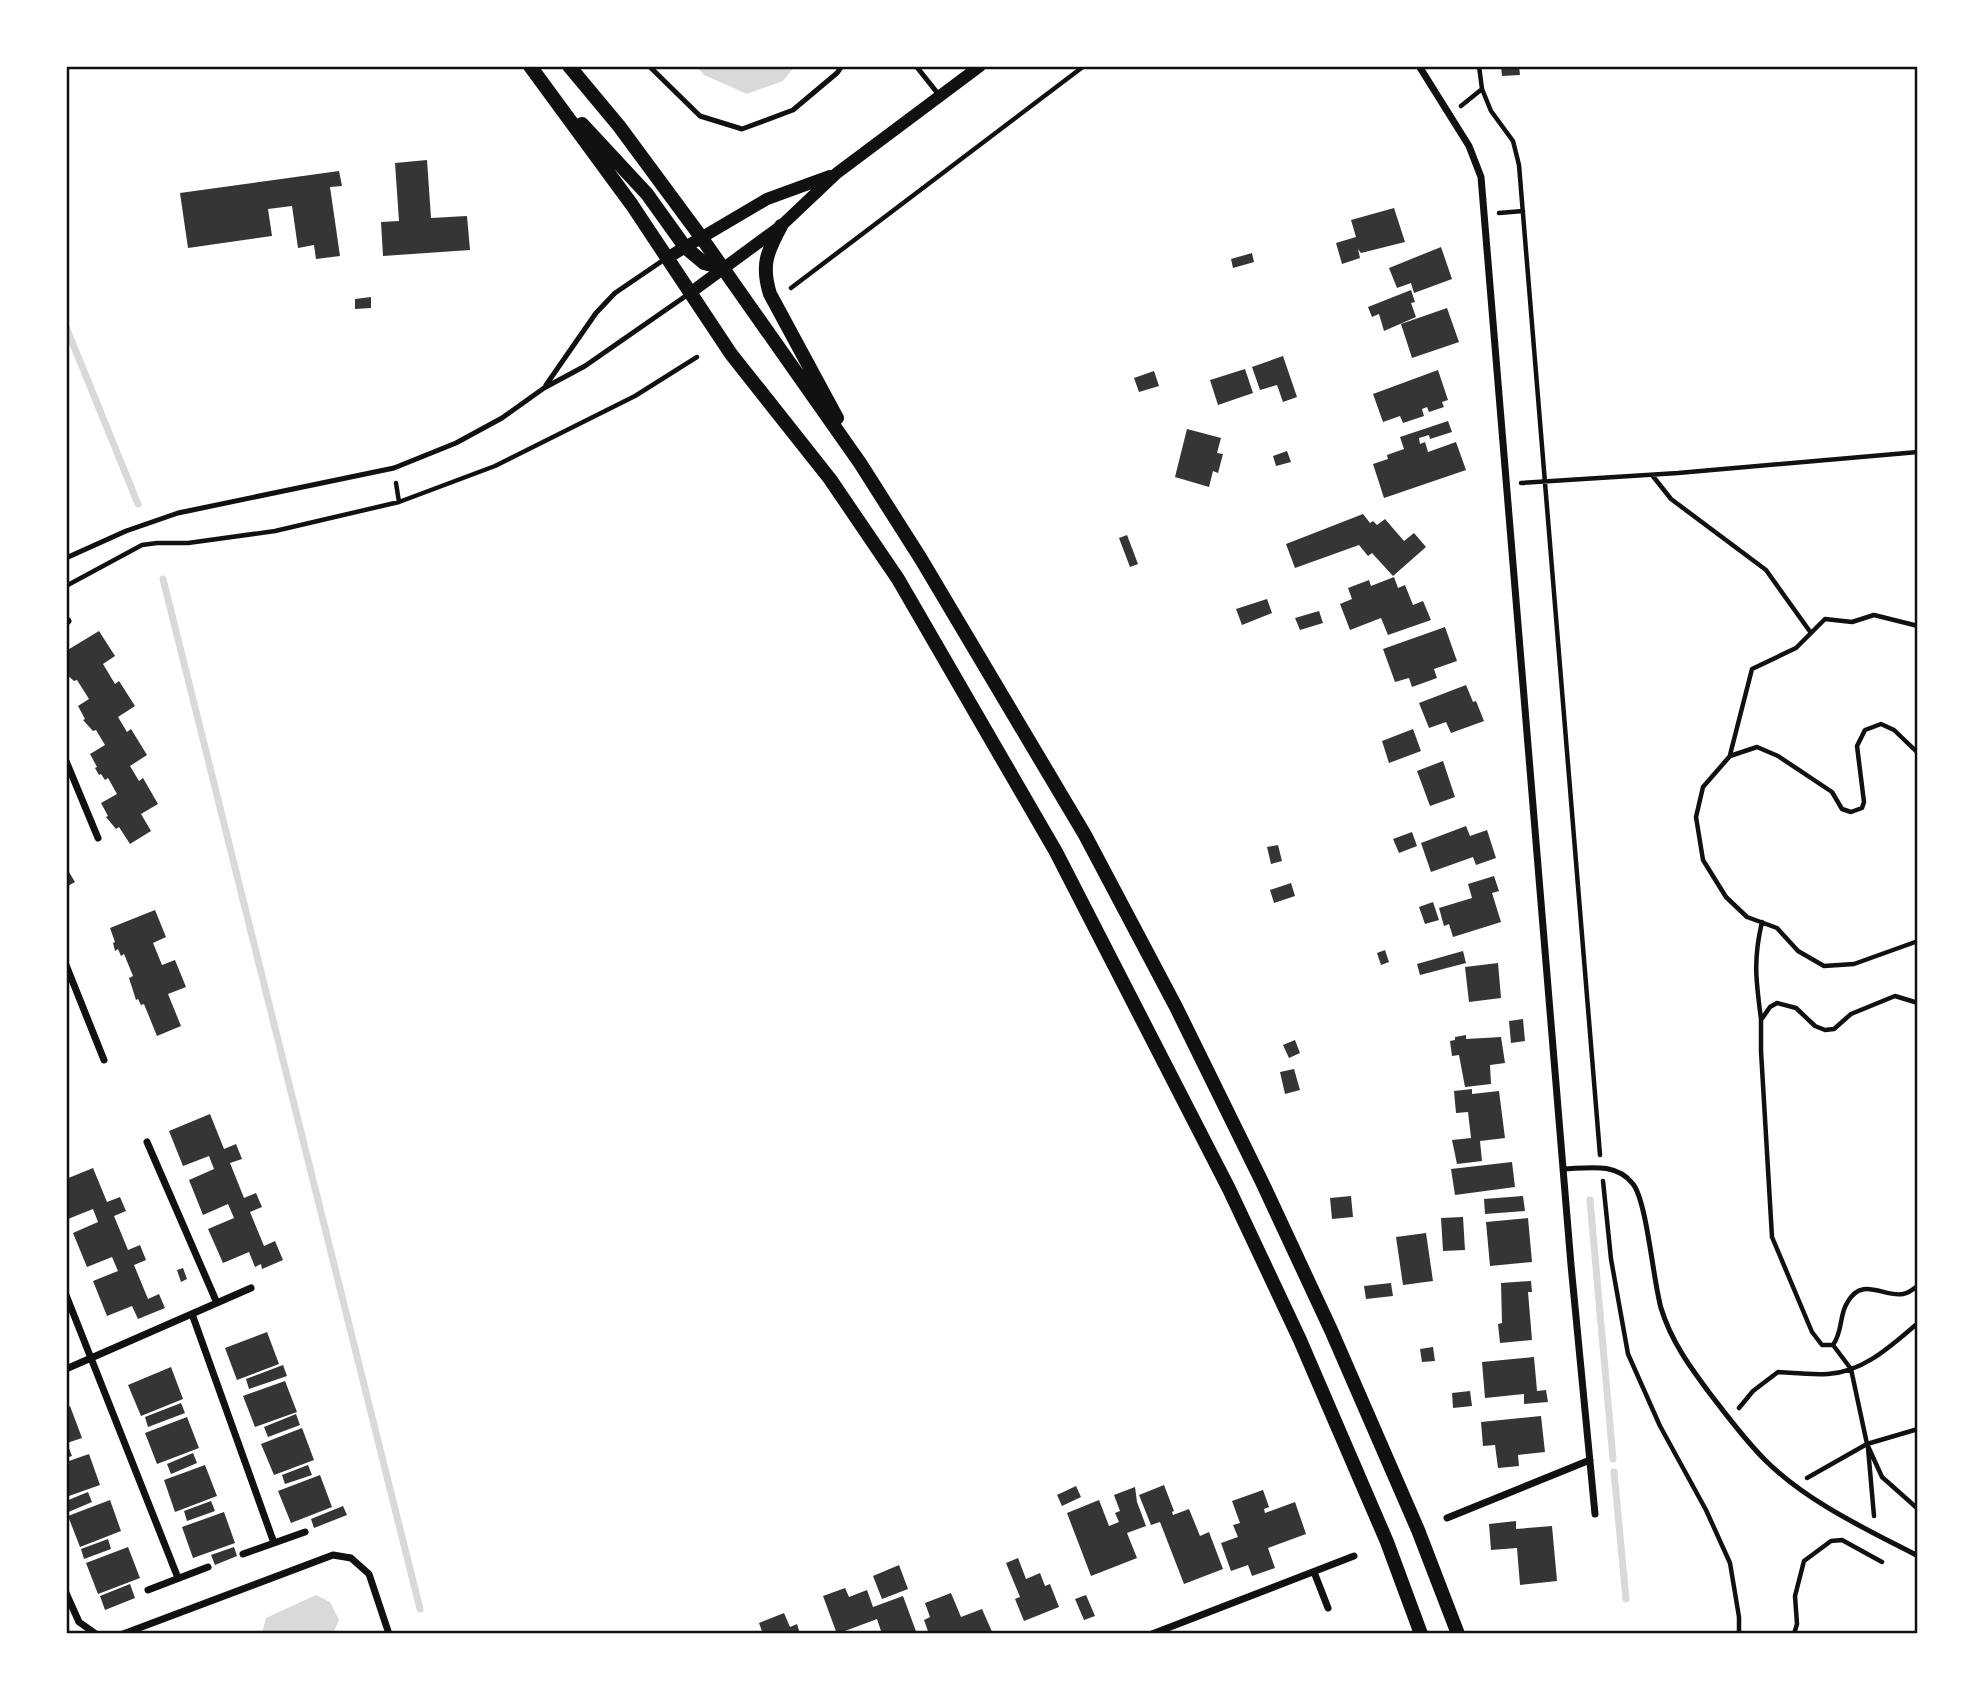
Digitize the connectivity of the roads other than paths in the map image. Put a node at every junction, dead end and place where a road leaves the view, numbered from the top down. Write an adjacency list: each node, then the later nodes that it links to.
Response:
1 (569, 66): 11 (main road)
2 (649, 66): 3 (lane)
3 (842, 66)
4 (916, 66): 8 (lane)
5 (980, 66): 8 (street)
6 (1419, 66): 24 (street)
7 (532, 69): 12 (main road); 13 (main road)
8 (941, 98): 9 (street)
9 (837, 173): 10 (street); 11 (street)
10 (781, 226): 14 (street); 17 (main road)
11 (701, 237): 12 (street); 14 (main road)
12 (685, 247): 13 (street); 14 (main road)
13 (667, 258): 15 (main road); 16 (lane)
14 (724, 268): 15 (street); 17 (main road)
15 (690, 293): 16 (lane); 49 (main road)
16 (544, 388): 18 (lane)
17 (860, 463): 50 (main road)
18 (66, 558)
19 (66, 761): 20 (street)
20 (98, 838)
21 (66, 965): 22 (street)
22 (104, 1060)
23 (147, 1142): 27 (street)
24 (1564, 1169): 31 (street); 38 (lane)
25 (251, 1287): 27 (street)
26 (66, 1295): 29 (street)
27 (217, 1303): 28 (street)
28 (192, 1314): 29 (street); 35 (street)
29 (93, 1357): 30 (street); 41 (street)
30 (66, 1369)
31 (1590, 1460): 32 (street); 33 (street)
32 (1595, 1514)
33 (1447, 1518)
34 (305, 1532): 35 (street)
35 (274, 1543): 36 (street)
36 (243, 1554)
37 (1354, 1556): 40 (street)
38 (1917, 1556)
39 (208, 1567): 41 (street)
40 (1314, 1572): 44 (street); 48 (street)
41 (178, 1578): 42 (street)
42 (148, 1590)
43 (66, 1593): 45 (street)
44 (1328, 1608)
45 (96, 1633)
46 (123, 1633): 47 (street)
47 (389, 1633)
48 (1152, 1633)
49 (1421, 1633)
50 (1458, 1633)

